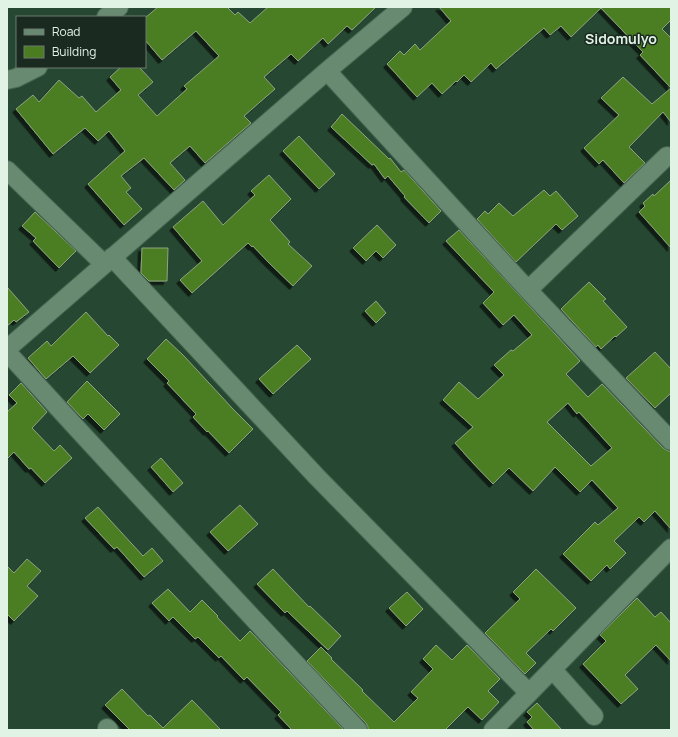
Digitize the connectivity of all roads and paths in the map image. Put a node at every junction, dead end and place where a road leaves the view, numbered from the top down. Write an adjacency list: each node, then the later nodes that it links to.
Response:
1 (119, 7): 3 (street)
2 (403, 7): 5 (street)
3 (107, 16)
4 (36, 68): 6 (street)
5 (327, 71): 9 (street); 10 (street)
6 (7, 80)
7 (667, 156): 10 (street)
8 (7, 170): 9 (street)
9 (108, 261): 11 (street); 16 (street)
10 (528, 290): 13 (street)
11 (7, 349)
12 (7, 352): 18 (street)
13 (671, 441)
14 (671, 548): 15 (street)
15 (553, 670): 16 (street); 17 (street)
16 (529, 693): 19 (street)
17 (594, 716)
18 (358, 730)
19 (493, 730)

